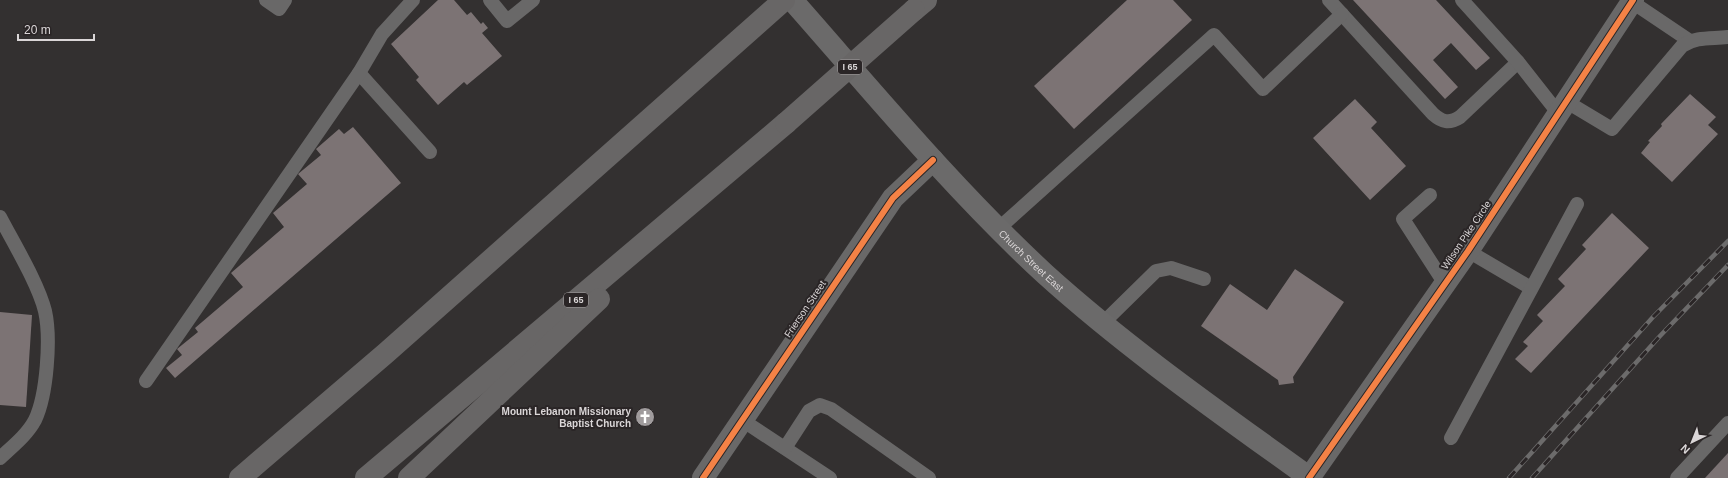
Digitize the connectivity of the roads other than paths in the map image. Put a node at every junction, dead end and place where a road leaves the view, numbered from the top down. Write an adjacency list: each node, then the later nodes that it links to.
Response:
1 (266, 0): 10 (lane)
2 (413, 0): 16 (lane)
3 (490, 0): 4 (lane)
4 (534, 0)
5 (784, 0): 36 (highway)
6 (792, 0): 20 (main road, Church Street East)
7 (1329, 0): 12 (lane)
8 (1462, 0): 15 (lane)
9 (1633, 1): 14 (lane); 17 (street, Wilson Pike Circle)
10 (282, 4)
11 (920, 5): 18 (highway, I 65, bridge)
12 (1342, 14): 15 (lane); 24 (lane)
13 (1728, 37): 14 (lane)
14 (1690, 40): 17 (lane)
15 (1518, 62): 17 (lane)
16 (359, 73): 19 (lane); 30 (lane)
17 (1563, 108): 25 (street, Wilson Pike Circle)
18 (786, 123): 37 (highway, I 65); 38 (highway)
19 (430, 152)
20 (933, 160): 24 (main road, Church Street East); 31 (street, Frierson Street)
21 (1430, 195): 27 (lane)
22 (1577, 204): 28 (lane)
23 (0, 218): 35 (lane)
24 (998, 229): 29 (main road, Church Street East)
25 (1468, 251): 27 (street, Wilson Pike Circle); 28 (lane)
26 (1204, 279): 29 (lane)
27 (1445, 284): 42 (street, Wilson Pike Circle)
28 (1532, 288): 33 (lane)
29 (1103, 323): 42 (main road, Church Street East)
30 (146, 381)
31 (742, 420): 34 (lane); 39 (street, Frierson Street)
32 (1728, 423): 43 (lane)
33 (1451, 438)
34 (785, 448): 40 (lane); 41 (lane)
35 (0, 458)
36 (240, 478)
37 (366, 478)
38 (409, 478)
39 (703, 478)
40 (830, 478)
41 (930, 478)
42 (1310, 478)
43 (1677, 478)

